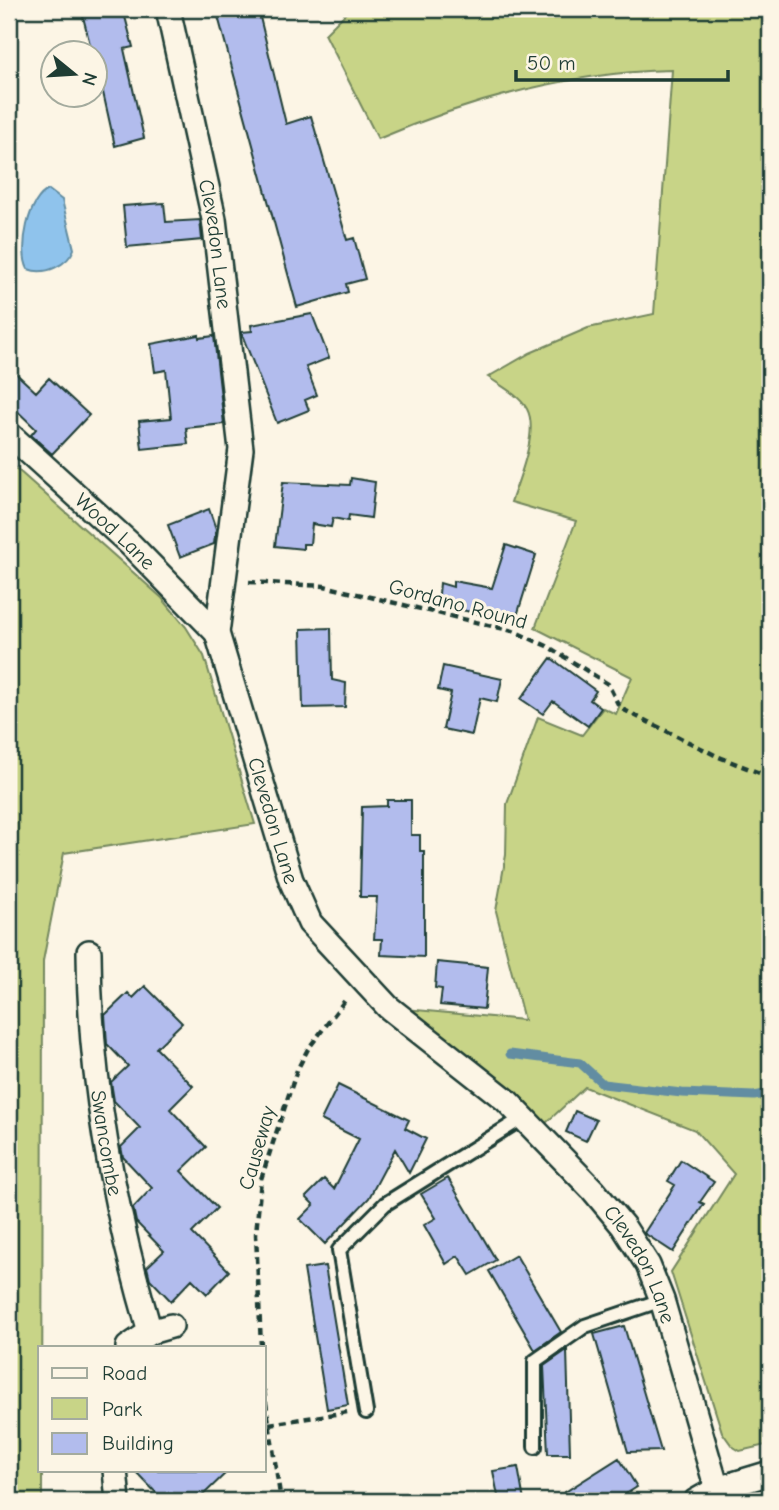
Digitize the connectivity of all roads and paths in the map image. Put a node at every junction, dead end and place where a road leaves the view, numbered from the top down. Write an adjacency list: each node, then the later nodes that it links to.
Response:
1 (168, 9): 3 (street, Clevedon Lane)
2 (9, 434): 4 (street, Wood Lane)
3 (224, 580): 4 (street, Clevedon Lane); 5 (path, Gordano Round)
4 (217, 633): 7 (street, Clevedon Lane)
5 (770, 776)
6 (89, 952): 10 (street, Swancombe)
7 (361, 978): 8 (street, Clevedon Lane); 11 (path, Causeway)
8 (524, 1117): 9 (street, Clevedon Lane); 13 (lane)
9 (662, 1300): 15 (lane); 18 (street, Clevedon Lane)
10 (130, 1346)
11 (261, 1346)
12 (266, 1404): 14 (path)
13 (366, 1411): 14 (path)
14 (269, 1424): 20 (path)
15 (535, 1447)
16 (115, 1472): 19 (street)
17 (770, 1473): 18 (street)
18 (717, 1489): 21 (street)
19 (118, 1501)
20 (281, 1501)
21 (695, 1501)

